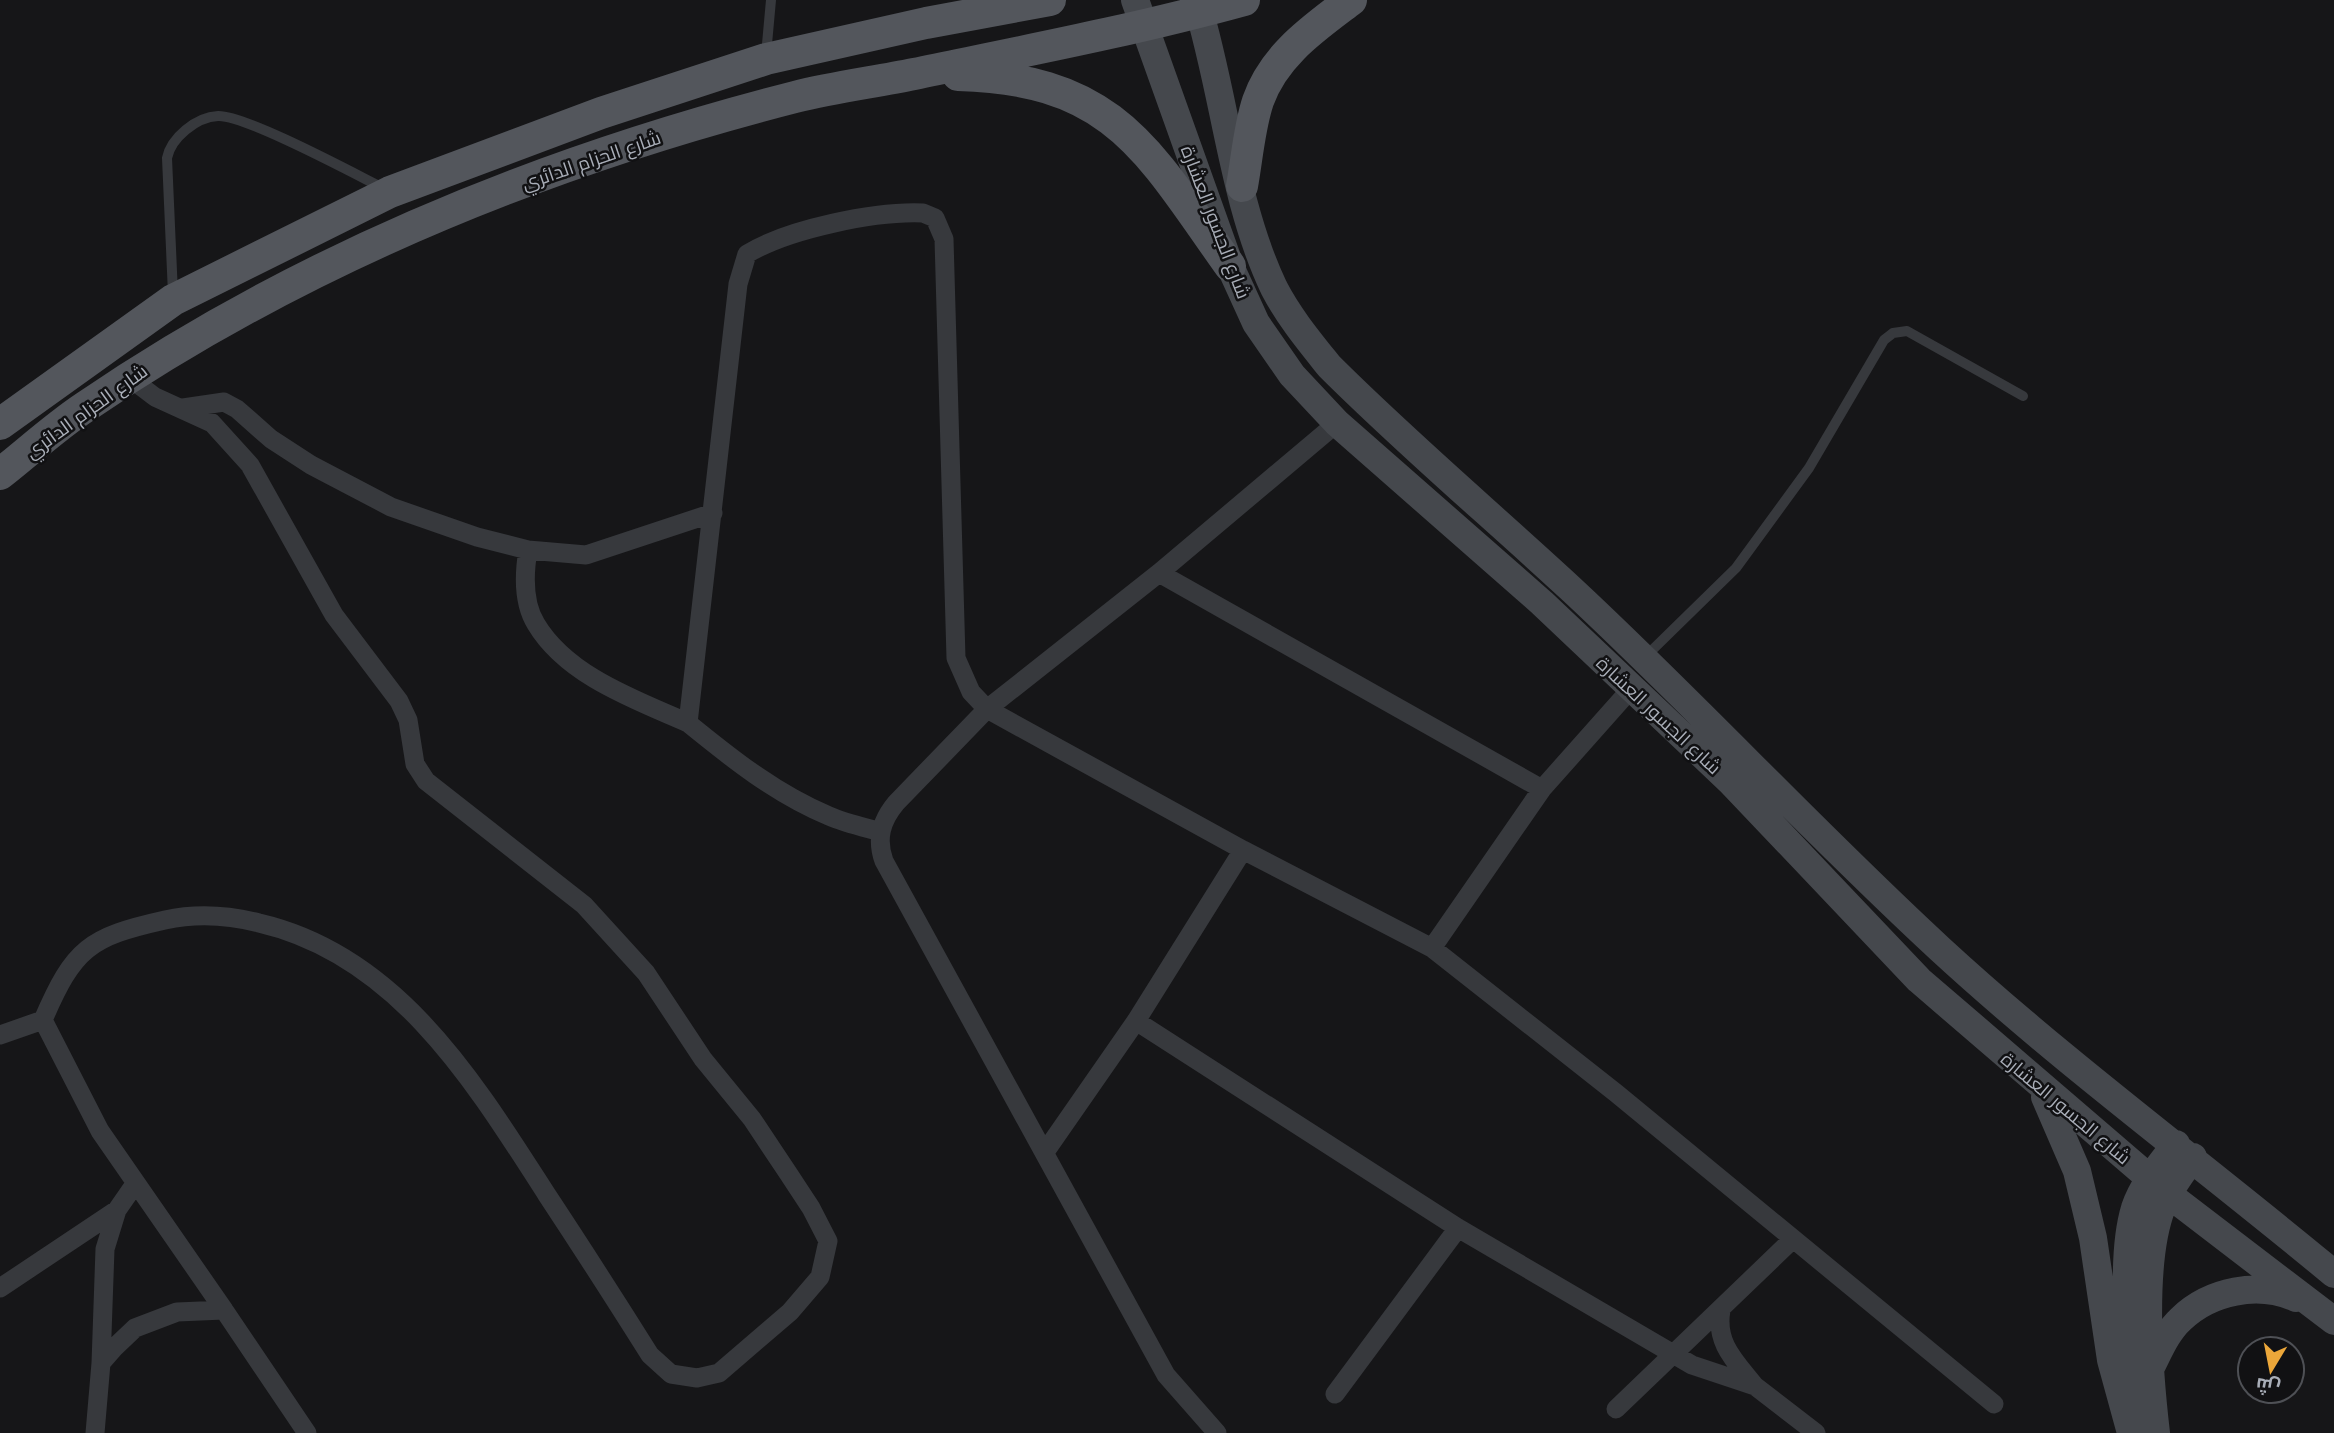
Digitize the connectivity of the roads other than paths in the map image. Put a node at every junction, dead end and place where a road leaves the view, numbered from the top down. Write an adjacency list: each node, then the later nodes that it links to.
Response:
1 (771, 0): 9 (lane)
2 (963, 0): 8 (main road)
3 (1050, 0): 8 (main road, شارع الحزام الدائري)
4 (1244, 0): 6 (main road, شارع الحزام الدائري)
5 (1351, 0): 11 (main road)
6 (1198, 6): 7 (main road, شارع الحزام الدائري); 11 (main road, شارع الجسور العشارة)
7 (1140, 13): 10 (main road, شارع الحزام الدائري); 13 (main road, شارع الجسور العشارة)
8 (926, 23): 9 (main road, شارع الحزام الدائري)
9 (766, 59): 12 (main road, شارع الحزام الدائري)
10 (911, 74): 13 (main road); 15 (main road, شارع الحزام الدائري)
11 (1241, 186): 24 (main road, شارع الجسور العشارة)
12 (390, 192): 14 (main road, شارع الحزام الدائري); 14 (lane)
13 (1230, 266): 18 (main road, شارع الجسور العشارة)
14 (173, 300): 19 (main road, شارع الحزام الدائري)
15 (130, 378): 17 (street); 20 (main road, شارع الحزام الدائري)
16 (2023, 396): 24 (lane)
17 (183, 408): 22 (street); 32 (street)
18 (1337, 423): 23 (street); 25 (main road, شارع الجسور العشارة)
19 (0, 424)
20 (0, 474)
21 (713, 513): 22 (street); 26 (street); 27 (street)
22 (528, 550): 27 (street)
23 (1159, 573): 26 (street); 28 (street)
24 (1644, 658): 36 (main road, شارع الجسور العشارة)
25 (1630, 690): 28 (street); 35 (main road, شارع الجسور العشارة)
26 (987, 709): 29 (street); 30 (street)
27 (688, 723): 29 (street)
28 (1542, 789): 31 (street)
29 (881, 832): 37 (street)
30 (1243, 850): 31 (street); 33 (street)
31 (1432, 948): 42 (street)
32 (43, 1020): 34 (street); 38 (street)
33 (1136, 1021): 37 (street); 41 (street)
34 (0, 1035)
35 (2041, 1088): 39 (main road, شارع الجسور العشارة); 59 (main road)
36 (2185, 1151): 39 (main road); 43 (main road, شارع الجسور العشارة)
37 (1045, 1152): 57 (street)
38 (135, 1184): 40 (street); 45 (street)
39 (2159, 1186): 47 (main road, شارع الجسور العشارة); 50 (main road); 59 (main road)
40 (117, 1210): 44 (street); 49 (street)
41 (1458, 1228): 48 (street); 52 (street)
42 (1792, 1240): 46 (street); 53 (street)
43 (2334, 1274)
44 (0, 1288)
45 (224, 1310): 49 (street); 56 (street)
46 (1721, 1310): 48 (street); 51 (street)
47 (2327, 1316): 50 (main road)
48 (1671, 1353): 51 (street); 54 (street)
49 (101, 1363): 55 (street)
50 (2152, 1365): 60 (main road)
51 (1755, 1386): 58 (street)
52 (1335, 1394)
53 (1993, 1404)
54 (1616, 1409)
55 (95, 1433)
56 (307, 1433)
57 (1217, 1433)
58 (1816, 1433)
59 (2133, 1433)
60 (2156, 1433)

